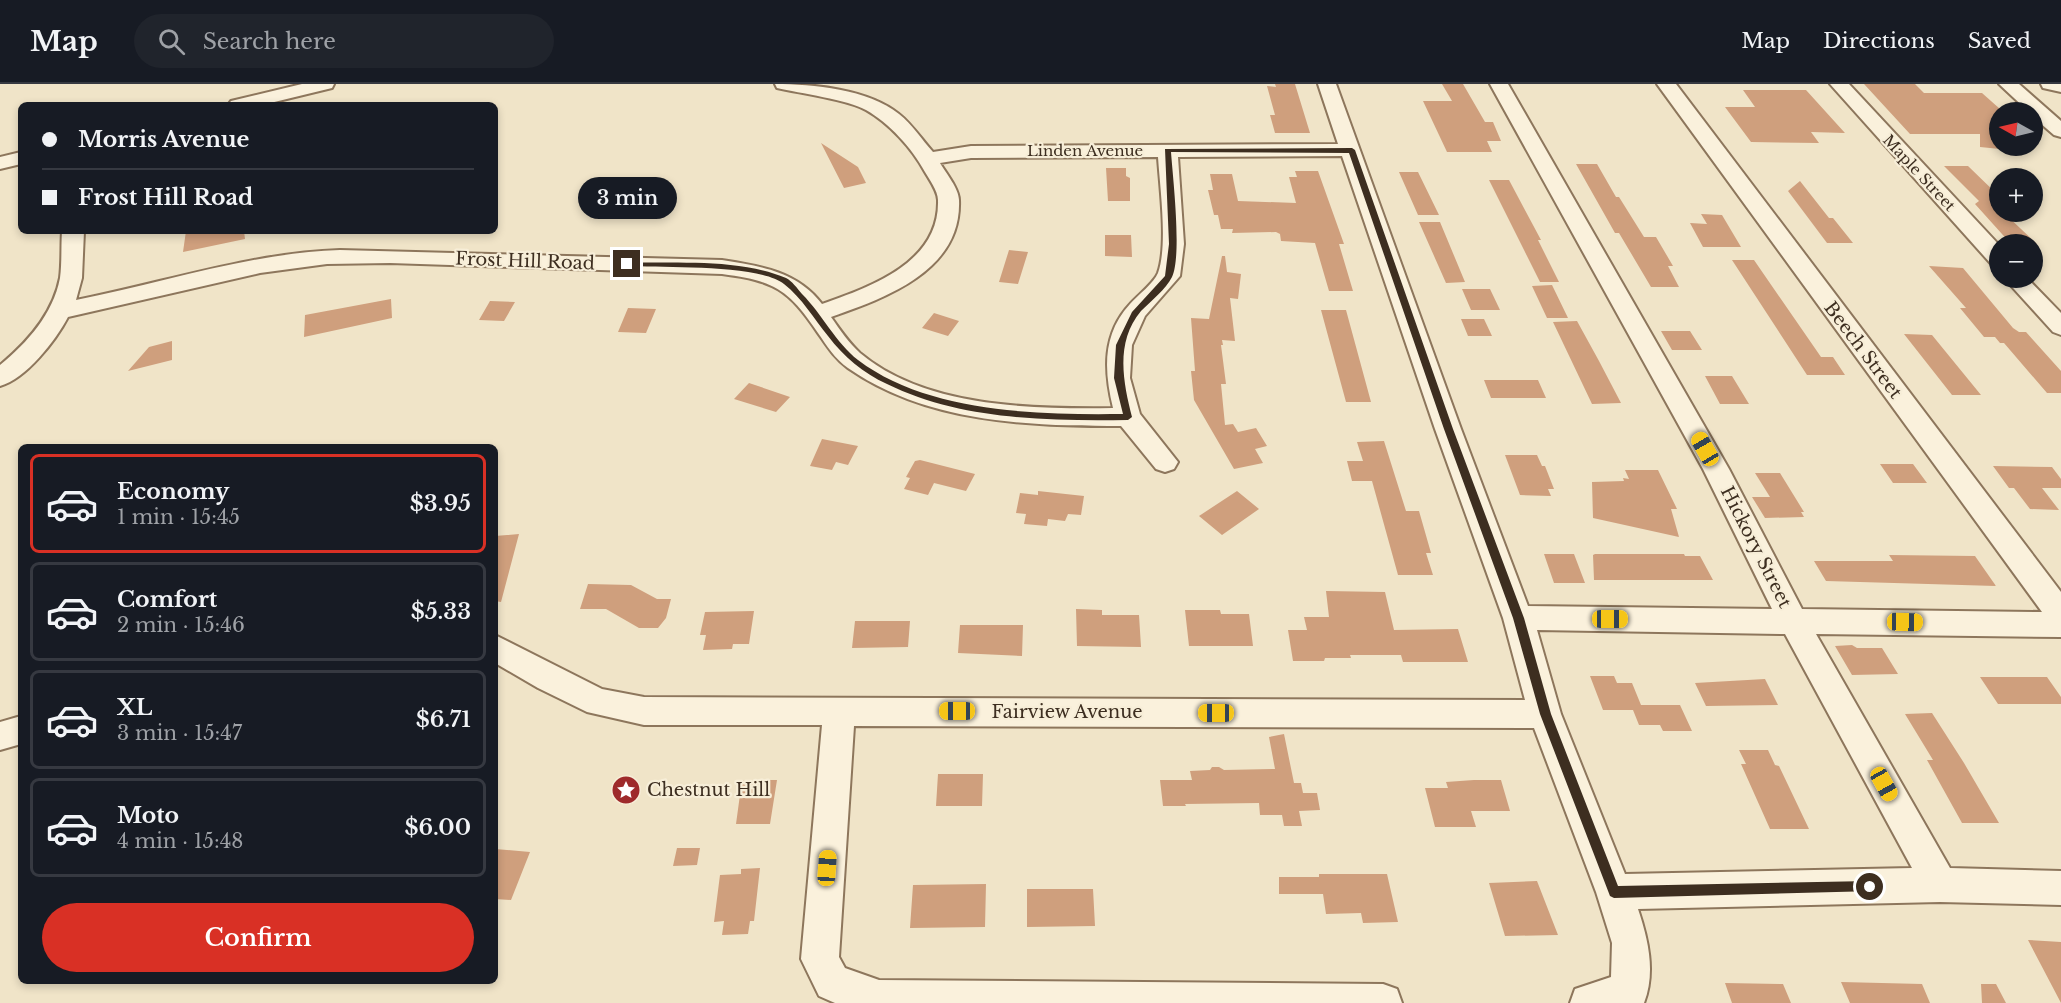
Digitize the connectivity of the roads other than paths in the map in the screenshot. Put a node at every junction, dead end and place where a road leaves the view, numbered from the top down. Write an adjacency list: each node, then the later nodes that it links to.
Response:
1 (325, 84): 10 (street)
2 (784, 84): 15 (street)
3 (1327, 84): 13 (street)
4 (1499, 84): 28 (street, Hickory Street)
5 (1666, 84): 26 (street, Beech Street)
6 (1839, 84): 18 (street, Maple Street)
7 (2008, 84): 11 (street)
8 (2050, 84): 9 (street)
9 (2061, 86)
10 (250, 102)
11 (2061, 131)
12 (1168, 150): 13 (street, Linden Avenue); 15 (street, Linden Avenue); 24 (street)
13 (1352, 150): 27 (street)
14 (18, 159): 16 (street)
15 (927, 159): 21 (street)
16 (0, 163)
17 (73, 234): 20 (street)
18 (1989, 248)
19 (2024, 288): 22 (street)
20 (59, 311): 21 (street, Frost Hill Road); 23 (street)
21 (817, 314): 24 (street, Frost Hill Road)
22 (2061, 327)
23 (0, 378)
24 (1128, 417): 25 (street)
25 (1165, 462)
26 (2061, 615)
27 (1518, 618): 28 (street); 32 (street)
28 (1793, 621): 29 (street); 35 (street, Hickory Street)
29 (2061, 625)
30 (498, 650): 31 (street, Fairview Avenue)
31 (839, 711): 32 (street, Fairview Avenue); 38 (street)
32 (1545, 714): 37 (street)
33 (18, 730): 34 (street)
34 (0, 736)
35 (1940, 885): 36 (street); 37 (street)
36 (2061, 888)
37 (1614, 892): 39 (street)
38 (1383, 1003)
39 (1589, 1003)

